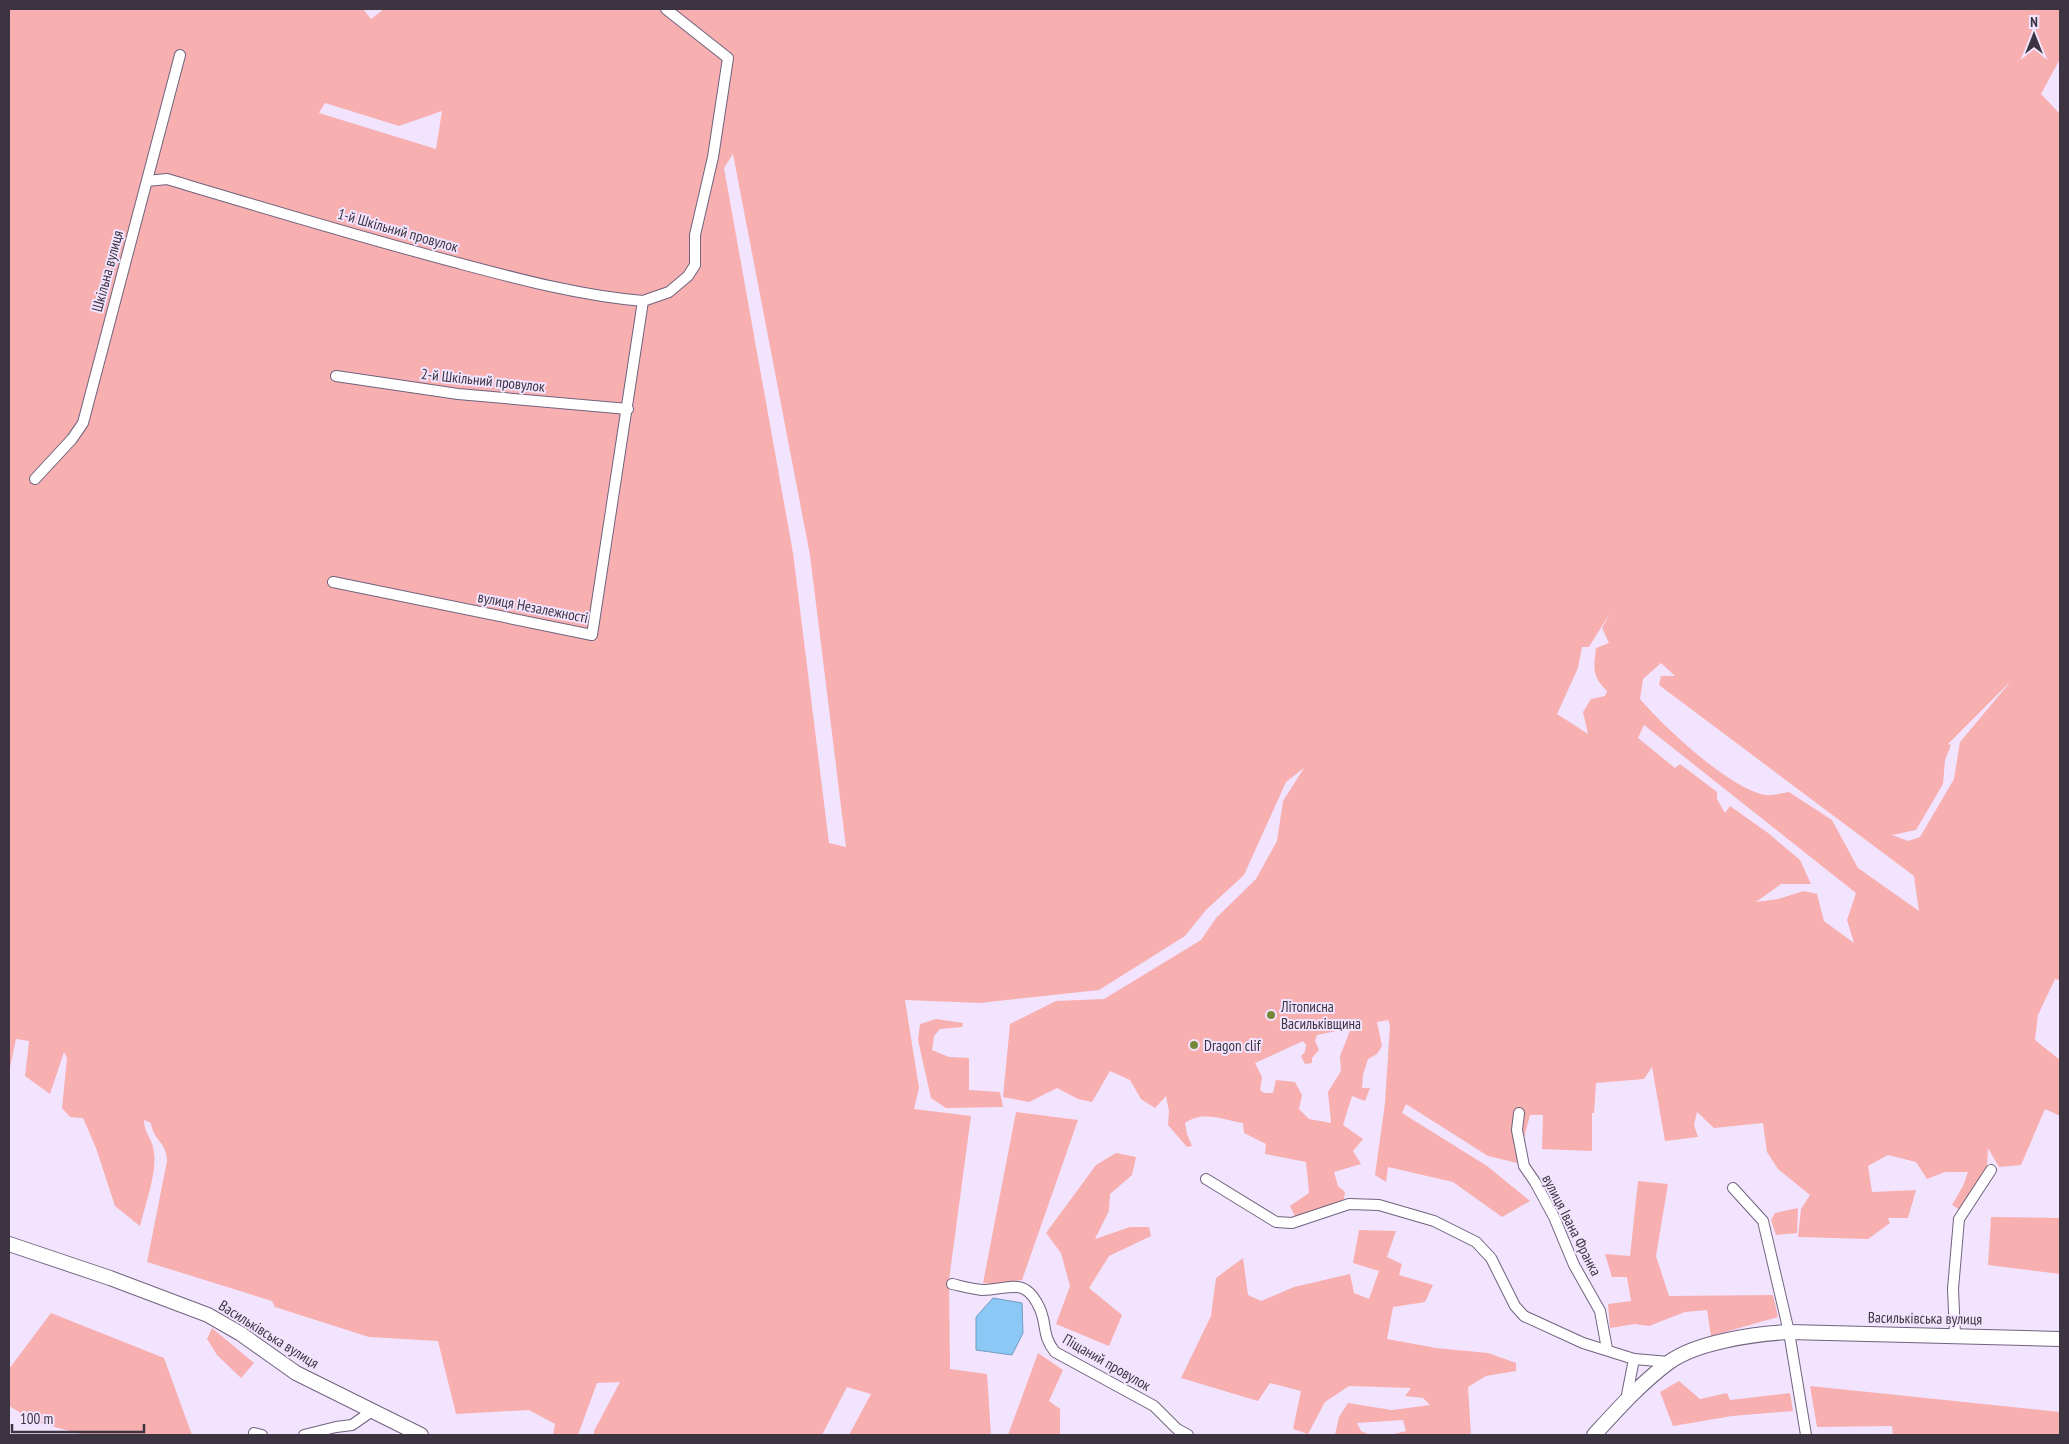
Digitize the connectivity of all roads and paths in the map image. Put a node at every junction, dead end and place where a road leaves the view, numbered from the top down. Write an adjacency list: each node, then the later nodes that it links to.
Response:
1 (666, 9): 4 (street)
2 (180, 55): 3 (street, Шкільна вулиця)
3 (147, 181): 4 (street, 1-й Шкільний провулок); 7 (street, Шкільна вулиця)
4 (643, 301): 6 (street)
5 (336, 376): 6 (street, 2-й Шкільний провулок)
6 (628, 409): 8 (street, вулиця Незалежності)
7 (35, 479)
8 (333, 582)
9 (1520, 1113): 18 (street, вулиця Івана Франка)
10 (1991, 1170): 16 (street)
11 (1206, 1179): 18 (street)
12 (1733, 1188): 15 (street)
13 (9, 1244): 22 (street, Васильківська вулиця)
14 (952, 1284): 25 (street, Піщаний провулок)
15 (1789, 1332): 16 (street, Васильківська вулиця); 20 (street, Васильківська вулиця); 27 (street)
16 (1955, 1335): 17 (street, Васильківська вулиця)
17 (2060, 1339)
18 (1607, 1349): 19 (street)
19 (1634, 1359): 20 (street); 21 (street)
20 (1669, 1362): 21 (street, Васильківська вулиця)
21 (1626, 1400): 26 (street, Васильківська вулиця)
22 (372, 1411): 23 (street); 24 (street, Васильківська вулиця)
23 (304, 1435)
24 (421, 1435)
25 (1188, 1435)
26 (1594, 1435)
27 (1806, 1435)

